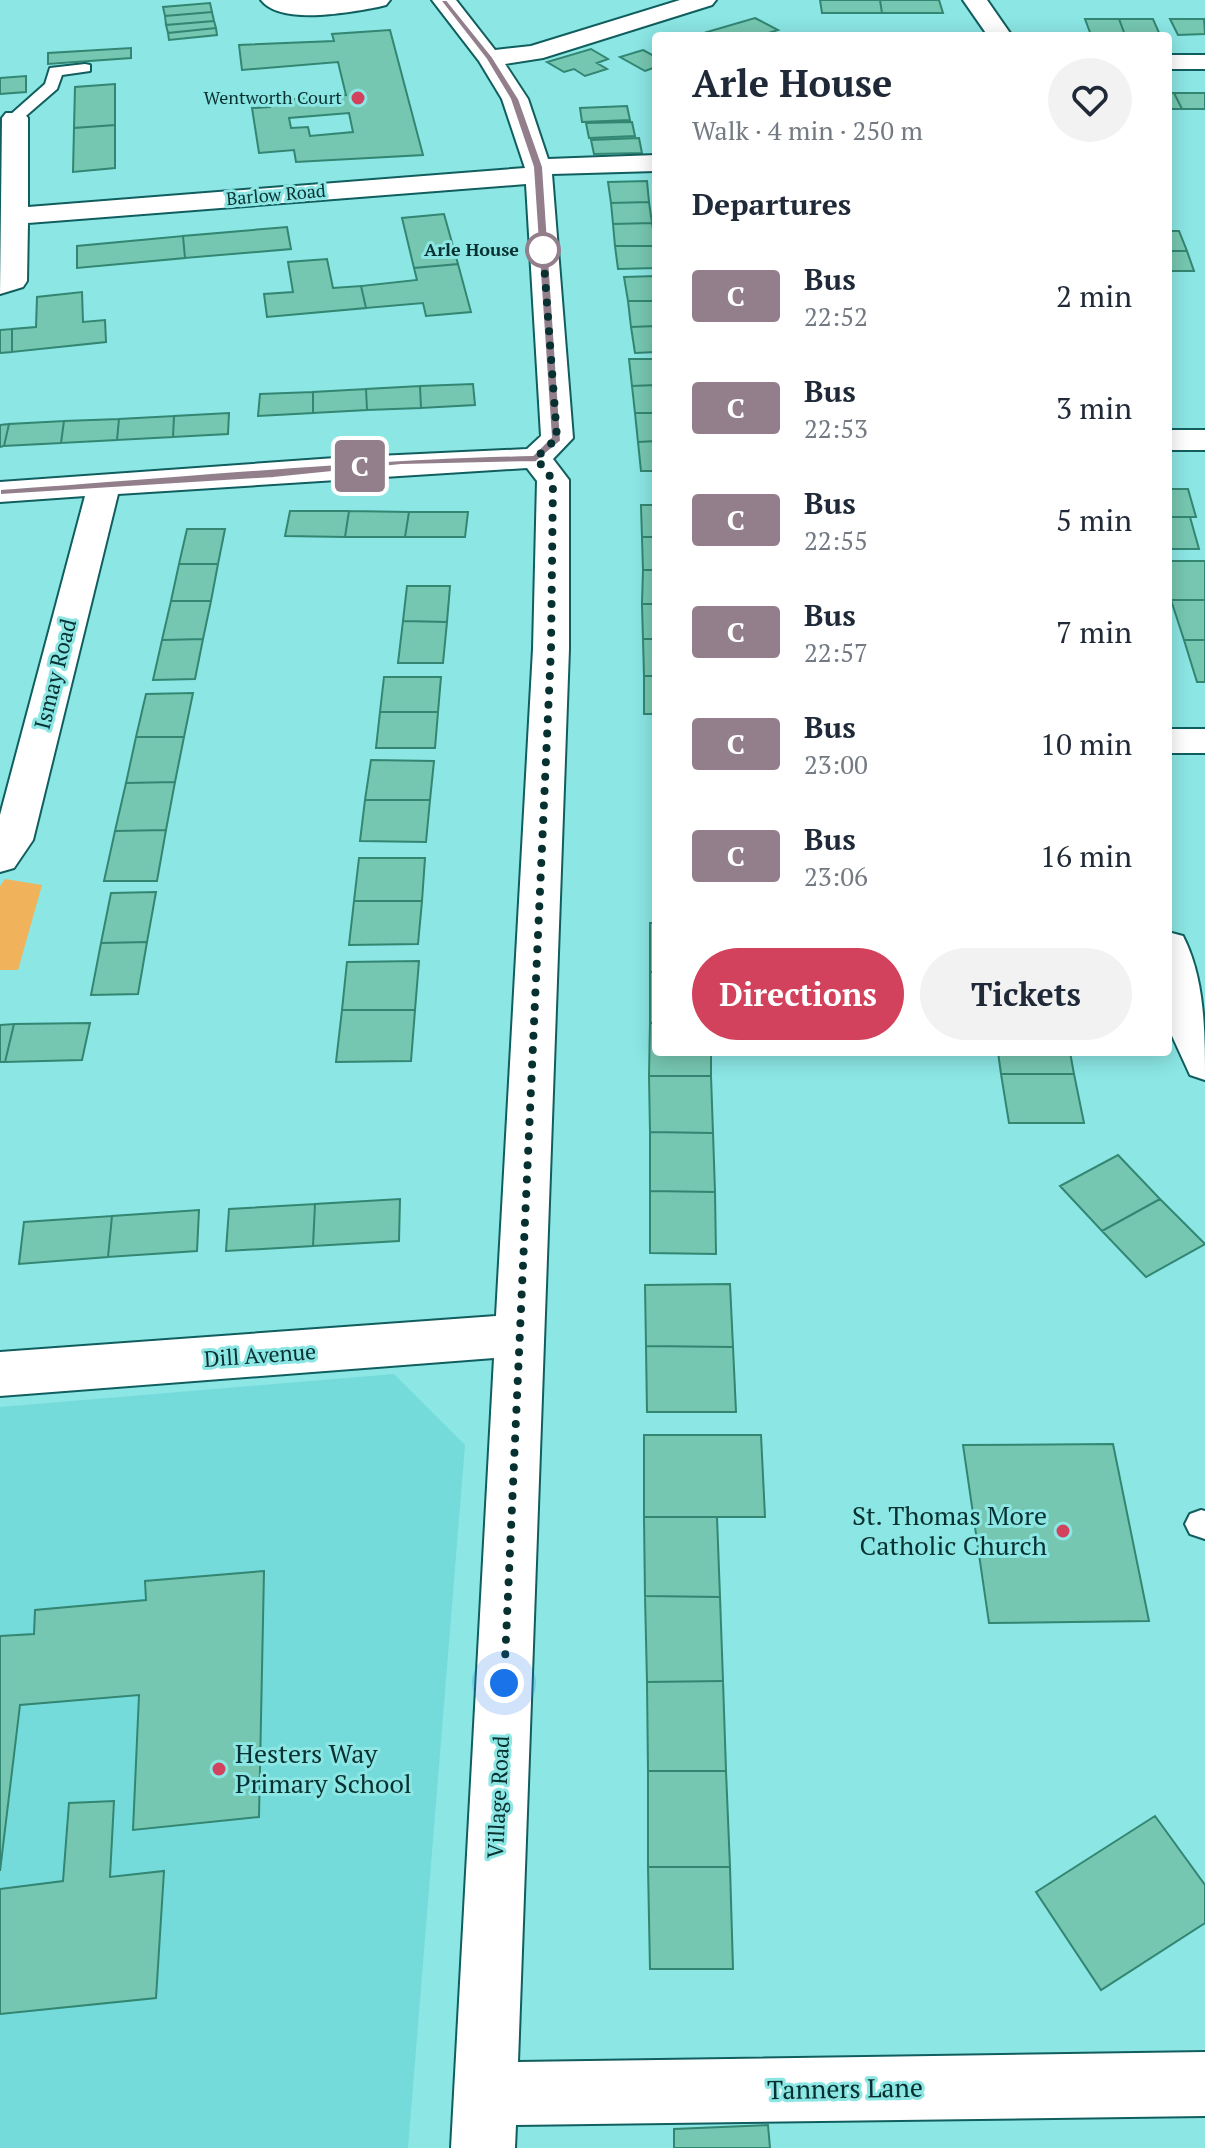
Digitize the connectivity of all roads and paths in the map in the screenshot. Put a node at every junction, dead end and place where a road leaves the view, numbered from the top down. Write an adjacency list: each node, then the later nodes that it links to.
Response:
1 (273, 0): 2 (street)
2 (378, 0)
3 (444, 0): 7 (street)
4 (704, 0): 7 (street)
5 (975, 0): 6 (street)
6 (997, 32)
7 (489, 58): 13 (street)
8 (1172, 62): 9 (street)
9 (1205, 62)
10 (85, 68): 11 (lane)
11 (15, 118): 14 (street)
12 (652, 163): 13 (street, Barlow Road)
13 (538, 171): 14 (street, Barlow Road); 18 (street)
14 (14, 216): 15 (street)
15 (0, 285)
16 (1172, 440): 17 (street)
17 (1205, 440)
18 (536, 458): 19 (street); 26 (street, Village Road)
19 (104, 486): 20 (street); 23 (street, Ismay Road)
20 (0, 492)
21 (1172, 741): 22 (street)
22 (1205, 741)
23 (0, 858)
24 (1172, 963): 25 (street)
25 (1205, 1063)
26 (519, 1335): 27 (street, Dill Avenue); 29 (street, Village Road)
27 (0, 1374)
28 (1205, 2084): 29 (street, Tanners Lane)
29 (484, 2121)

